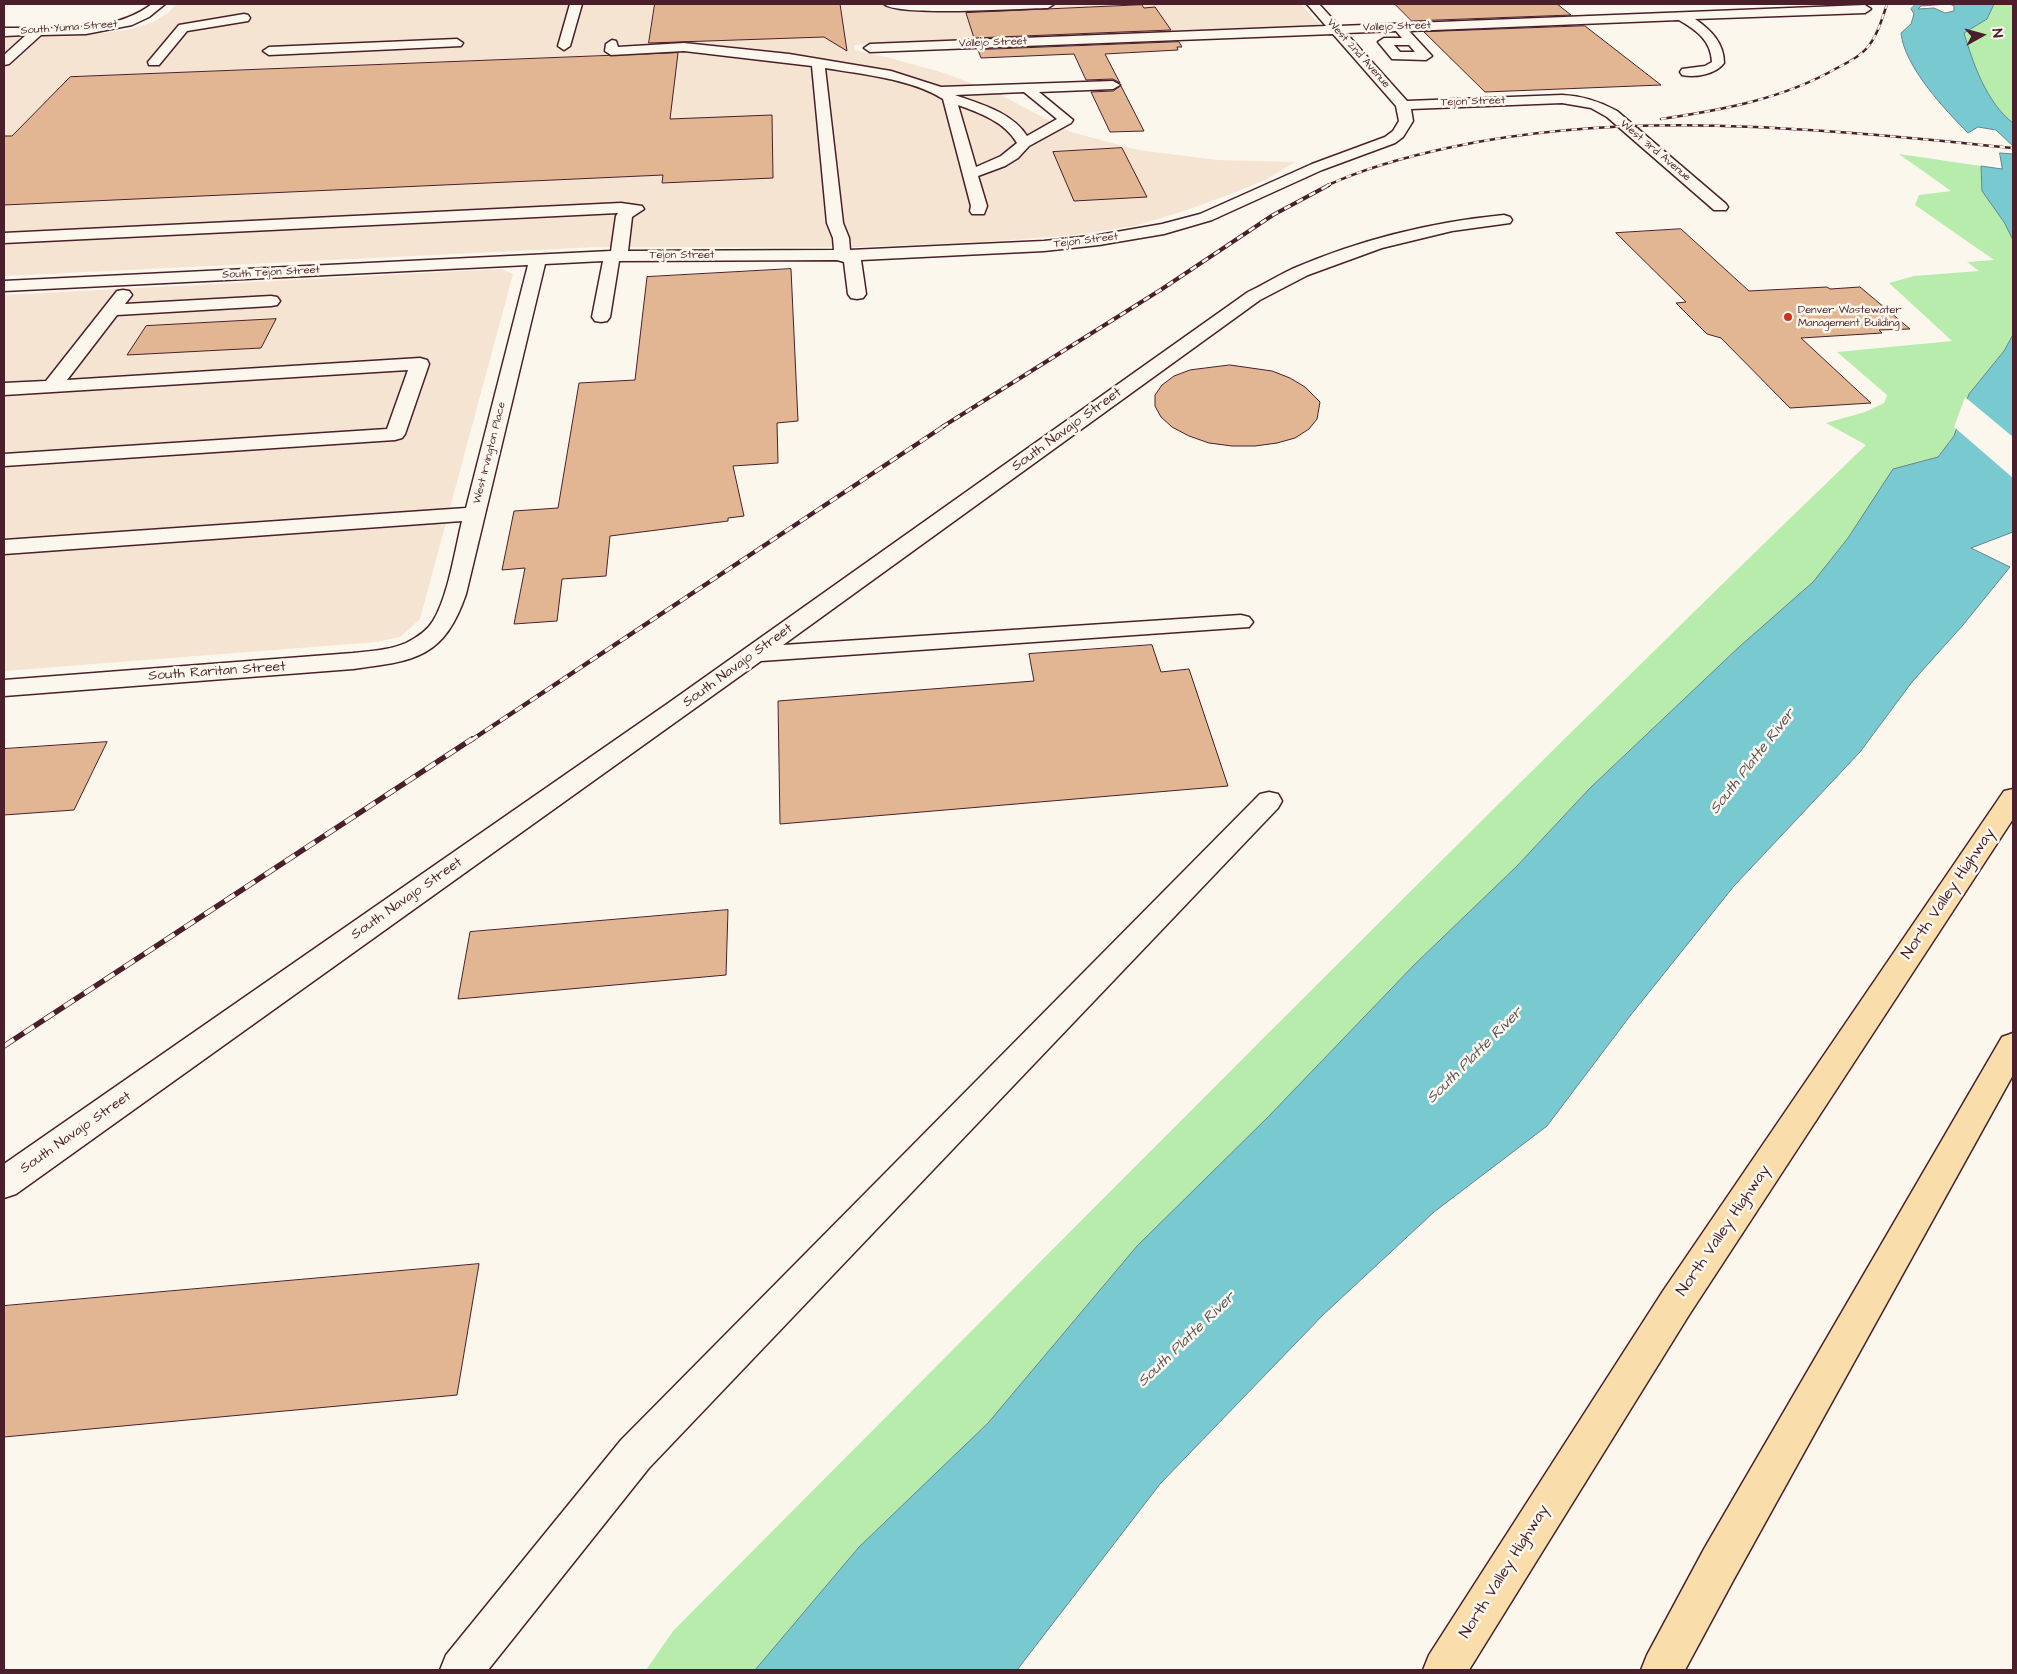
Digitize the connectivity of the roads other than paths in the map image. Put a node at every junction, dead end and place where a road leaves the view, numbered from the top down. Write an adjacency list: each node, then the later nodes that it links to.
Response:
1 (159, 4): 13 (street, South Yuma Street)
2 (576, 4): 18 (street)
3 (890, 4): 4 (street)
4 (1048, 4)
5 (1313, 4): 12 (street, West 2nd Avenue)
6 (1772, 4): 8 (street)
7 (1865, 9): 8 (street, Vallejo Street)
8 (1786, 12): 9 (street, Vallejo Street)
9 (1681, 16): 11 (street, Vallejo Street); 24 (street)
10 (244, 18): 22 (street)
11 (1398, 27): 12 (street, Vallejo Street); 15 (street)
12 (1336, 30): 19 (street, Vallejo Street); 29 (street, West 2nd Avenue)
13 (39, 31): 14 (street, South Yuma Street); 21 (street)
14 (4, 32)
15 (1411, 41)
16 (457, 44): 20 (street)
17 (612, 44): 23 (street)
18 (564, 46)
19 (870, 48)
20 (269, 51)
21 (4, 62)
22 (154, 62)
23 (818, 63): 27 (street); 37 (street)
24 (1687, 72)
25 (1113, 85): 26 (street)
26 (1028, 89): 27 (street); 30 (street)
27 (945, 94): 30 (street); 31 (street)
28 (1586, 102): 29 (street, Tejon Street); 32 (street, West 3rd Avenue)
29 (1402, 105): 37 (street, Tejon Street)
30 (1024, 143): 31 (street)
31 (970, 173): 33 (street)
32 (1720, 207)
33 (978, 211)
34 (1504, 220): 52 (street, South Navajo Street)
35 (4, 238): 36 (street)
36 (616, 256): 37 (street, Tejon Street); 38 (street, Tejon Street); 44 (street)
37 (847, 256): 41 (street)
38 (538, 259): 39 (street, South Tejon Street); 48 (street, West Irvington Place)
39 (134, 280): 40 (street, South Tejon Street); 43 (street)
40 (4, 286)
41 (857, 294)
42 (271, 301): 43 (street)
43 (111, 310): 45 (street)
44 (601, 317)
45 (54, 385): 46 (street); 47 (street)
46 (4, 389)
47 (4, 460)
48 (475, 514): 49 (street); 51 (street, West Irvington Place)
49 (4, 547)
50 (1241, 622): 52 (street)
51 (428, 641): 53 (street, South Raritan Street)
52 (754, 654): 57 (street, South Navajo Street)
53 (4, 688)
54 (2013, 798): 59 (highway, North Valley Highway)
55 (1269, 801): 58 (street)
56 (2013, 1046): 60 (highway)
57 (4, 1184)
58 (461, 1670)
59 (1444, 1670)
60 (1662, 1670)

